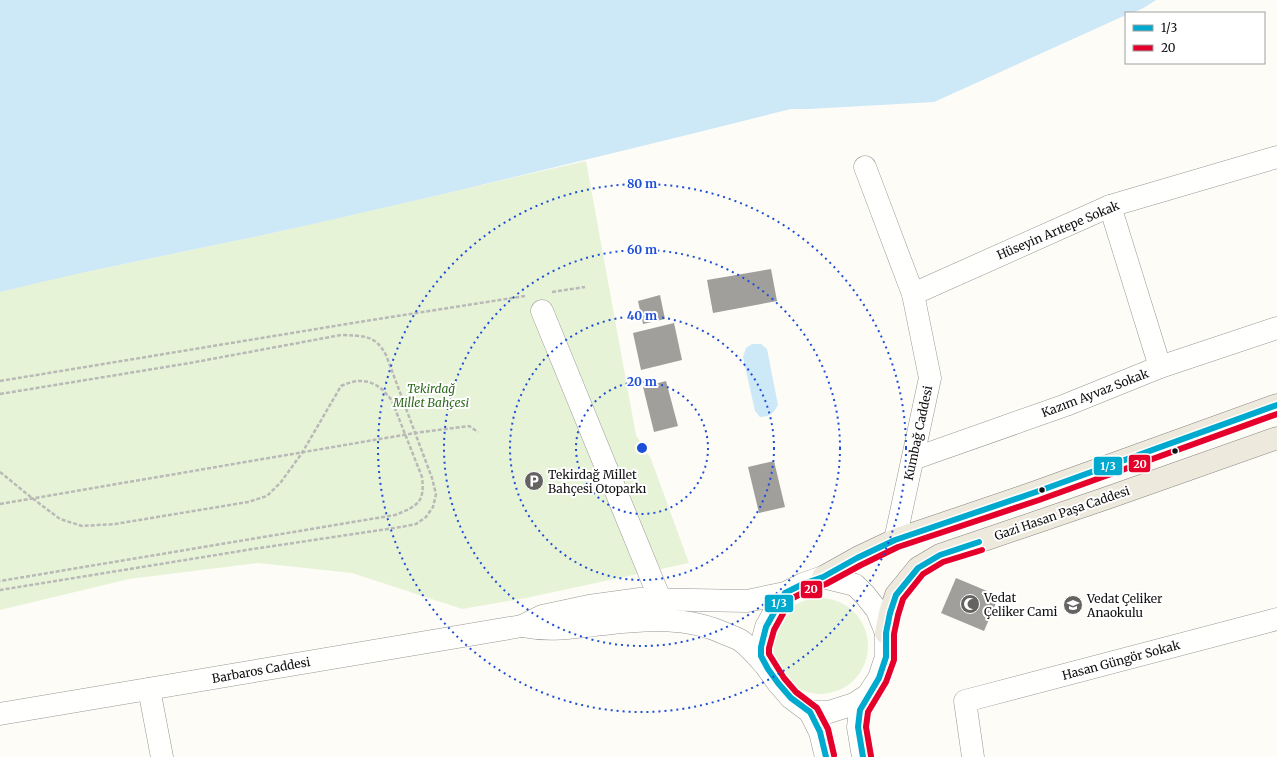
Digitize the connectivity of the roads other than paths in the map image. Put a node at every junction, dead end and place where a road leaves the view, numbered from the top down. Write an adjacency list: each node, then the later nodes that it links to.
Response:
1 (1277, 157): 3 (street, Hüseyin Arıtepe Sokak)
2 (865, 167): 4 (street, Kumbağ Caddesi)
3 (1110, 206): 4 (street, Hüseyin Arıtepe Sokak); 7 (street)
4 (913, 294): 10 (street, Kumbağ Caddesi)
5 (540, 300): 14 (street)
6 (1277, 328): 7 (street, Kazım Ayvaz Sokak)
7 (1160, 367): 10 (street, Kazım Ayvaz Sokak)
8 (1277, 405): 11 (main road)
9 (1277, 438): 17 (main road, Gazi Hasan Paşa Caddesi)
10 (913, 459): 11 (street, Kumbağ Caddesi)
11 (895, 540): 12 (main road)
12 (823, 577): 13 (street); 17 (street)
13 (785, 593): 14 (street); 18 (street)
14 (660, 599): 16 (street)
15 (1277, 619): 26 (street, Hasan Güngör Sokak)
16 (522, 626): 18 (street); 19 (street, Barbaros Caddesi)
17 (886, 633): 20 (street)
18 (768, 669): 21 (street)
19 (149, 689): 22 (street, Barbaros Caddesi); 23 (street)
20 (868, 694): 21 (street); 25 (street)
21 (810, 712): 24 (street)
22 (0, 714)
23 (162, 757)
24 (826, 757)
25 (863, 757)
26 (973, 757)

